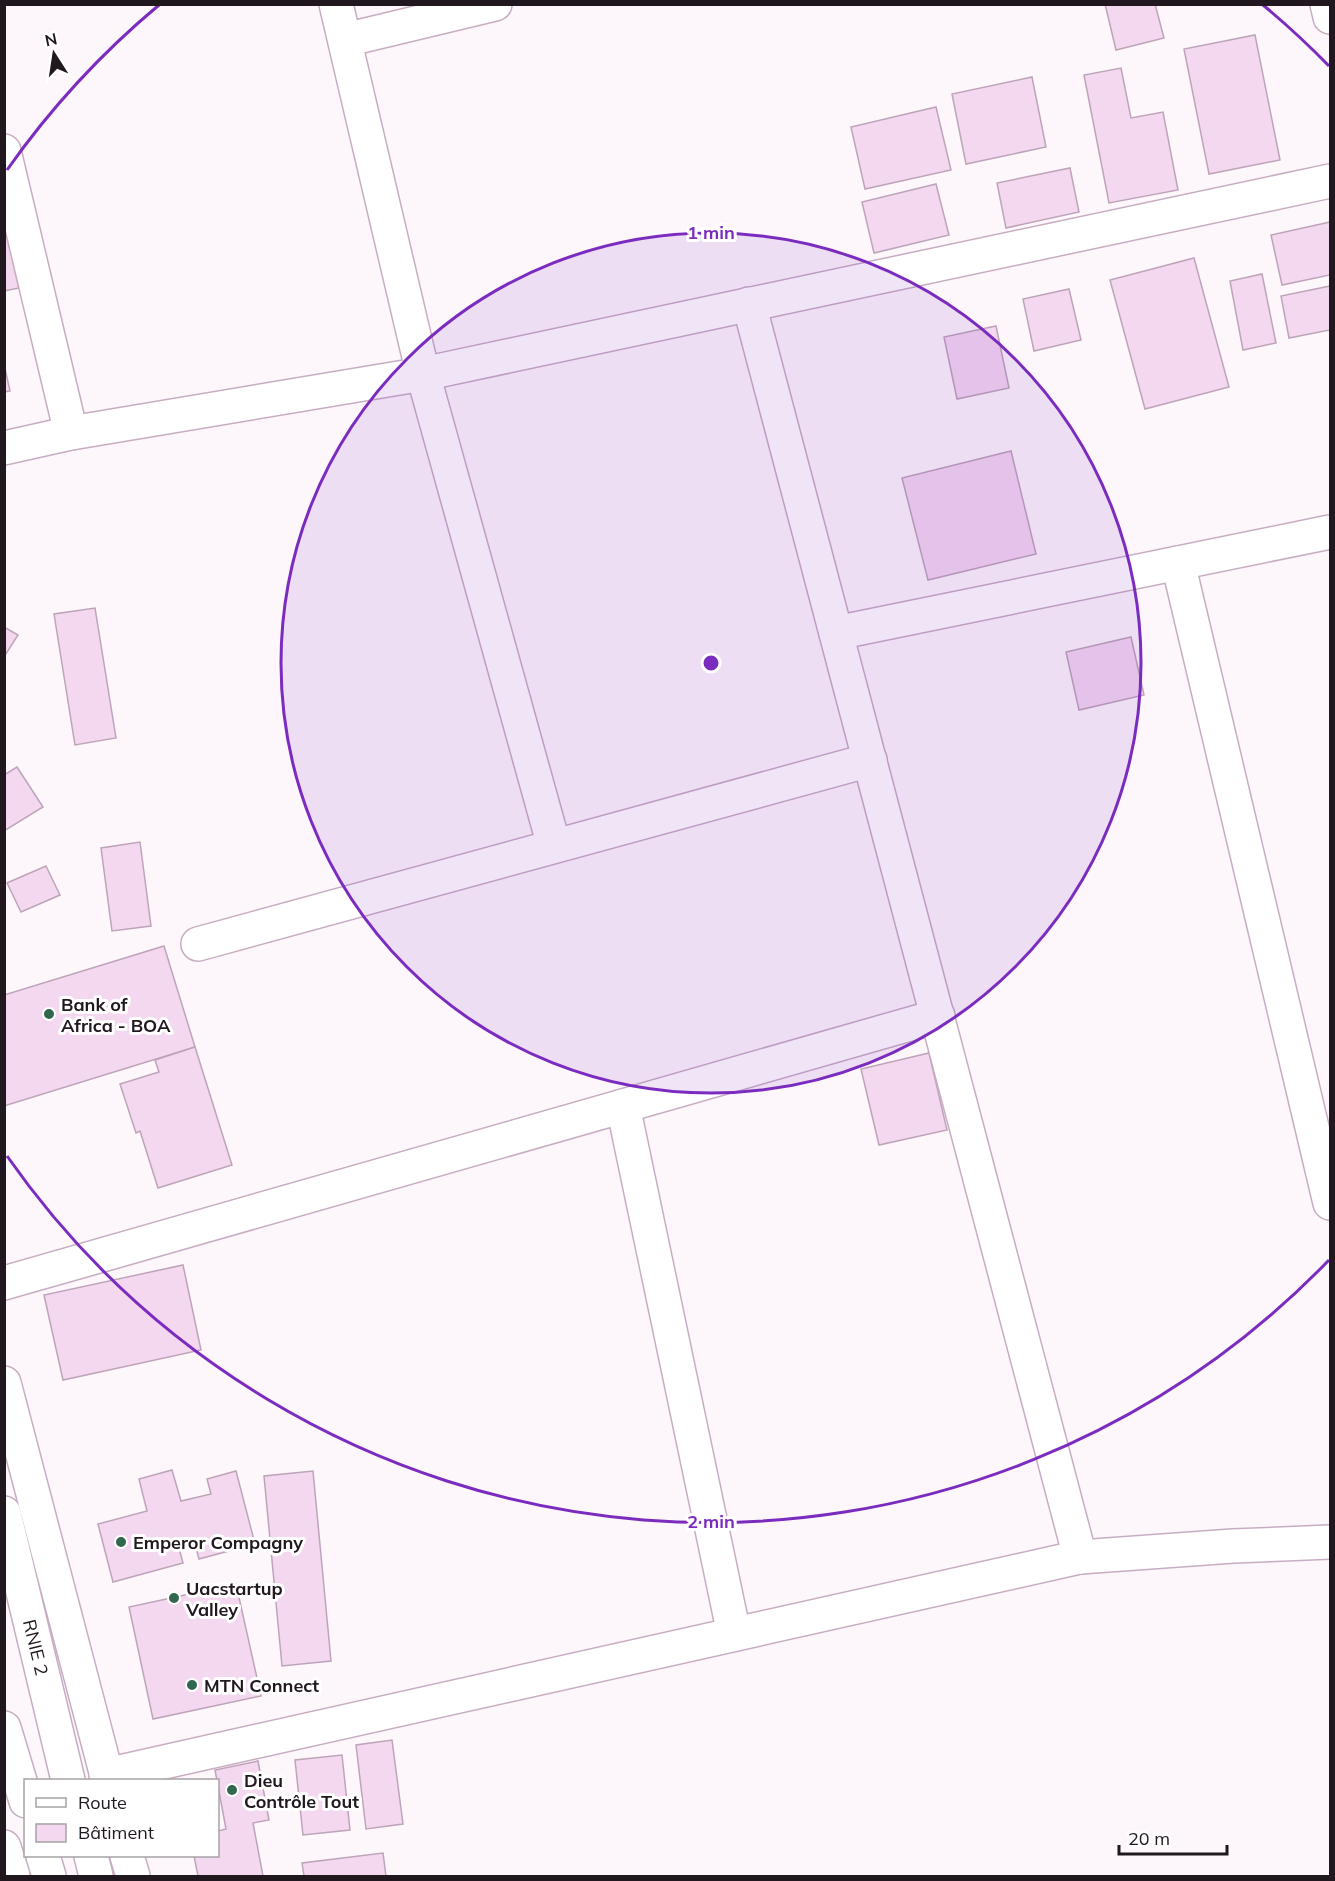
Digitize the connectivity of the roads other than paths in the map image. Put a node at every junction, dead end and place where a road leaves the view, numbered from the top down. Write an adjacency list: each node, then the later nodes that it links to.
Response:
1 (336, 4): 5 (main road)
2 (495, 4): 5 (main road)
3 (1327, 4): 4 (main road)
4 (1330, 17)
5 (345, 40): 9 (main road)
6 (4, 152): 10 (main road)
7 (1330, 181): 8 (main road)
8 (749, 304): 9 (main road); 14 (main road)
9 (423, 374): 10 (main road); 16 (main road)
10 (71, 433): 11 (main road)
11 (4, 448)
12 (1330, 532): 13 (main road)
13 (1178, 563): 14 (main road); 20 (main road)
14 (836, 633): 15 (main road)
15 (870, 760): 16 (main road); 18 (main road)
16 (554, 846): 17 (main road)
17 (198, 944)
18 (938, 1016): 19 (main road); 25 (main road)
19 (623, 1106): 21 (main road); 26 (main road)
20 (1330, 1203)
21 (4, 1282)
22 (4, 1383): 28 (main road)
23 (4, 1513): 29 (main road, RNIE 2 / RNIE 2)
24 (1330, 1542): 25 (main road)
25 (1080, 1557): 26 (main road)
26 (734, 1634): 28 (main road)
27 (4, 1728): 30 (main road)
28 (107, 1778)
29 (68, 1779)
30 (24, 1794)
31 (4, 1846): 35 (main road)
32 (43, 1857): 36 (main road)
33 (91, 1857): 37 (main road)
34 (128, 1857): 38 (main road)
35 (13, 1876)
36 (49, 1876)
37 (96, 1876)
38 (133, 1876)

